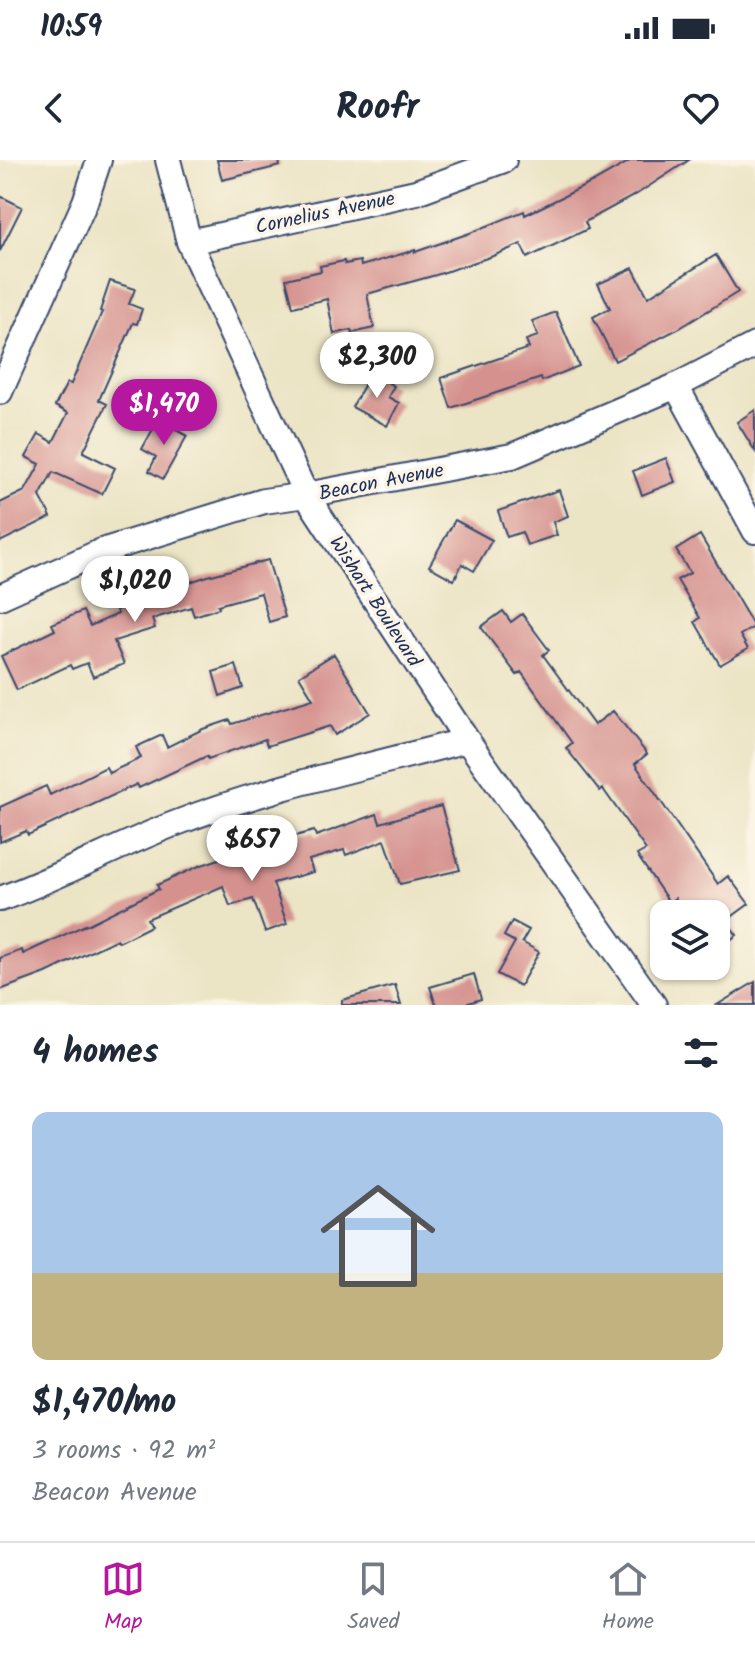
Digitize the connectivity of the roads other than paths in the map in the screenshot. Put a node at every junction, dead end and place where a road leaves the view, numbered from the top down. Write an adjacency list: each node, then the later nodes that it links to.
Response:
1 (99, 160): 7 (street)
2 (168, 160): 4 (street, Wishart Boulevard)
3 (504, 160): 4 (street, Cornelius Avenue)
4 (189, 242): 8 (street, Wishart Boulevard)
5 (755, 345): 6 (street, Beacon Avenue)
6 (676, 386): 8 (street, Beacon Avenue); 9 (street)
7 (0, 392)
8 (306, 495): 10 (street, Beacon Avenue); 11 (street, Wishart Boulevard)
9 (755, 531)
10 (0, 597)
11 (467, 740): 12 (street); 13 (street, Wishart Boulevard)
12 (0, 899)
13 (645, 1002)

